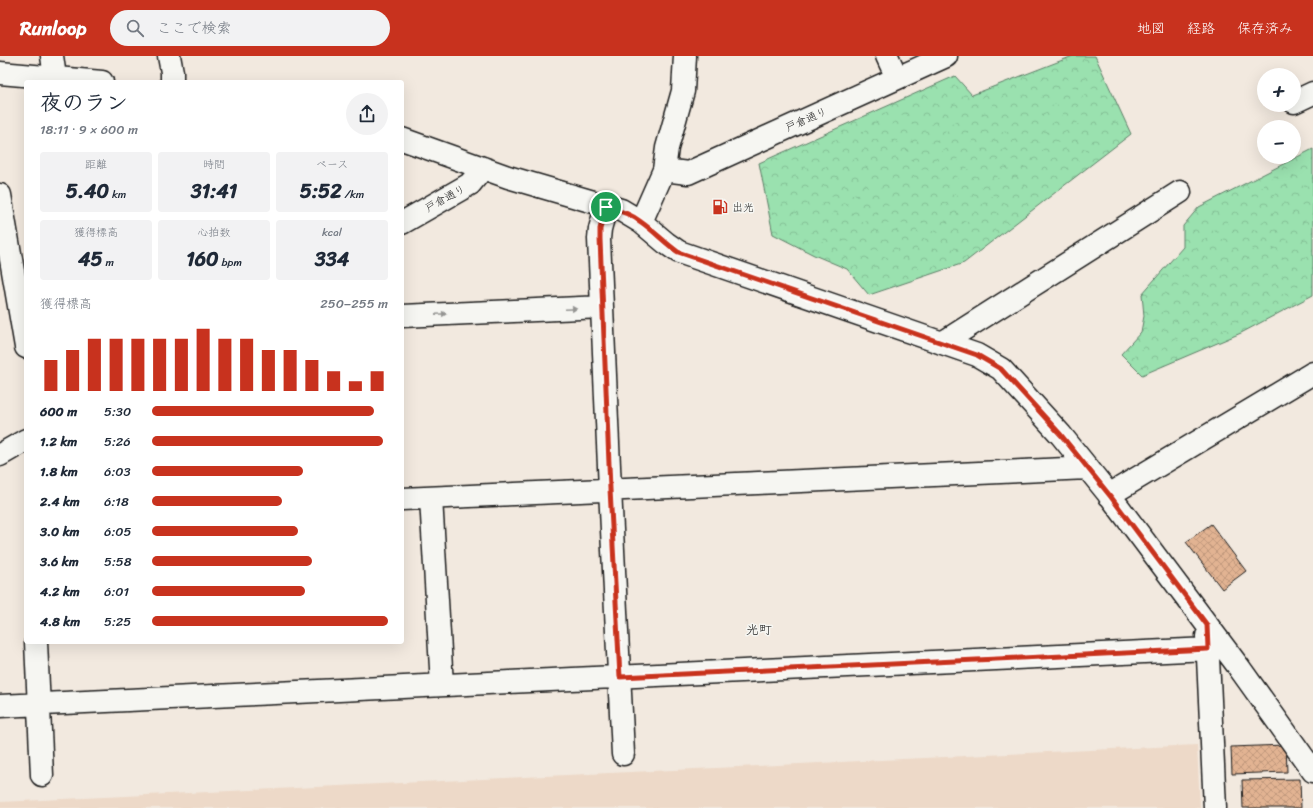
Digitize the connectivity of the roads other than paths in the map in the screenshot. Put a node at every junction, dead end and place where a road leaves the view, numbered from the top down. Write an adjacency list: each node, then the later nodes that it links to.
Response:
1 (52, 56): 7 (street)
2 (169, 56): 10 (street)
3 (685, 56): 15 (street)
4 (887, 56): 8 (street)
5 (946, 56): 8 (street, 戸倉通り)
6 (0, 72): 7 (street)
7 (55, 77): 9 (street)
8 (897, 78): 15 (street, 戸倉通り)
9 (83, 80)
10 (172, 80)
11 (1313, 93): 12 (street)
12 (1301, 99)
13 (404, 140): 14 (street)
14 (483, 168): 18 (street); 19 (street, 戸倉通り)
15 (664, 170): 20 (street)
16 (1180, 192): 24 (street)
17 (0, 196): 23 (street)
18 (606, 207): 20 (street); 21 (street)
19 (404, 222)
20 (641, 222): 24 (street)
21 (602, 307): 22 (street, one-way to 21); 29 (street)
22 (404, 316)
23 (24, 335)
24 (942, 343): 28 (street)
25 (1313, 374): 30 (street)
26 (24, 441): 27 (street)
27 (0, 455)
28 (1088, 468): 29 (street); 30 (street)
29 (610, 489): 31 (street); 36 (street)
30 (1110, 495): 33 (street)
31 (431, 498): 32 (street); 37 (street)
32 (404, 499)
33 (1207, 625): 35 (street); 41 (street)
34 (36, 644): 38 (street)
35 (1208, 649): 36 (street); 43 (street)
36 (620, 677): 37 (street); 40 (street)
37 (442, 685): 38 (street)
38 (39, 704): 39 (street); 42 (street)
39 (0, 706)
40 (623, 754)
41 (1313, 771)
42 (42, 776)
43 (1215, 808)

